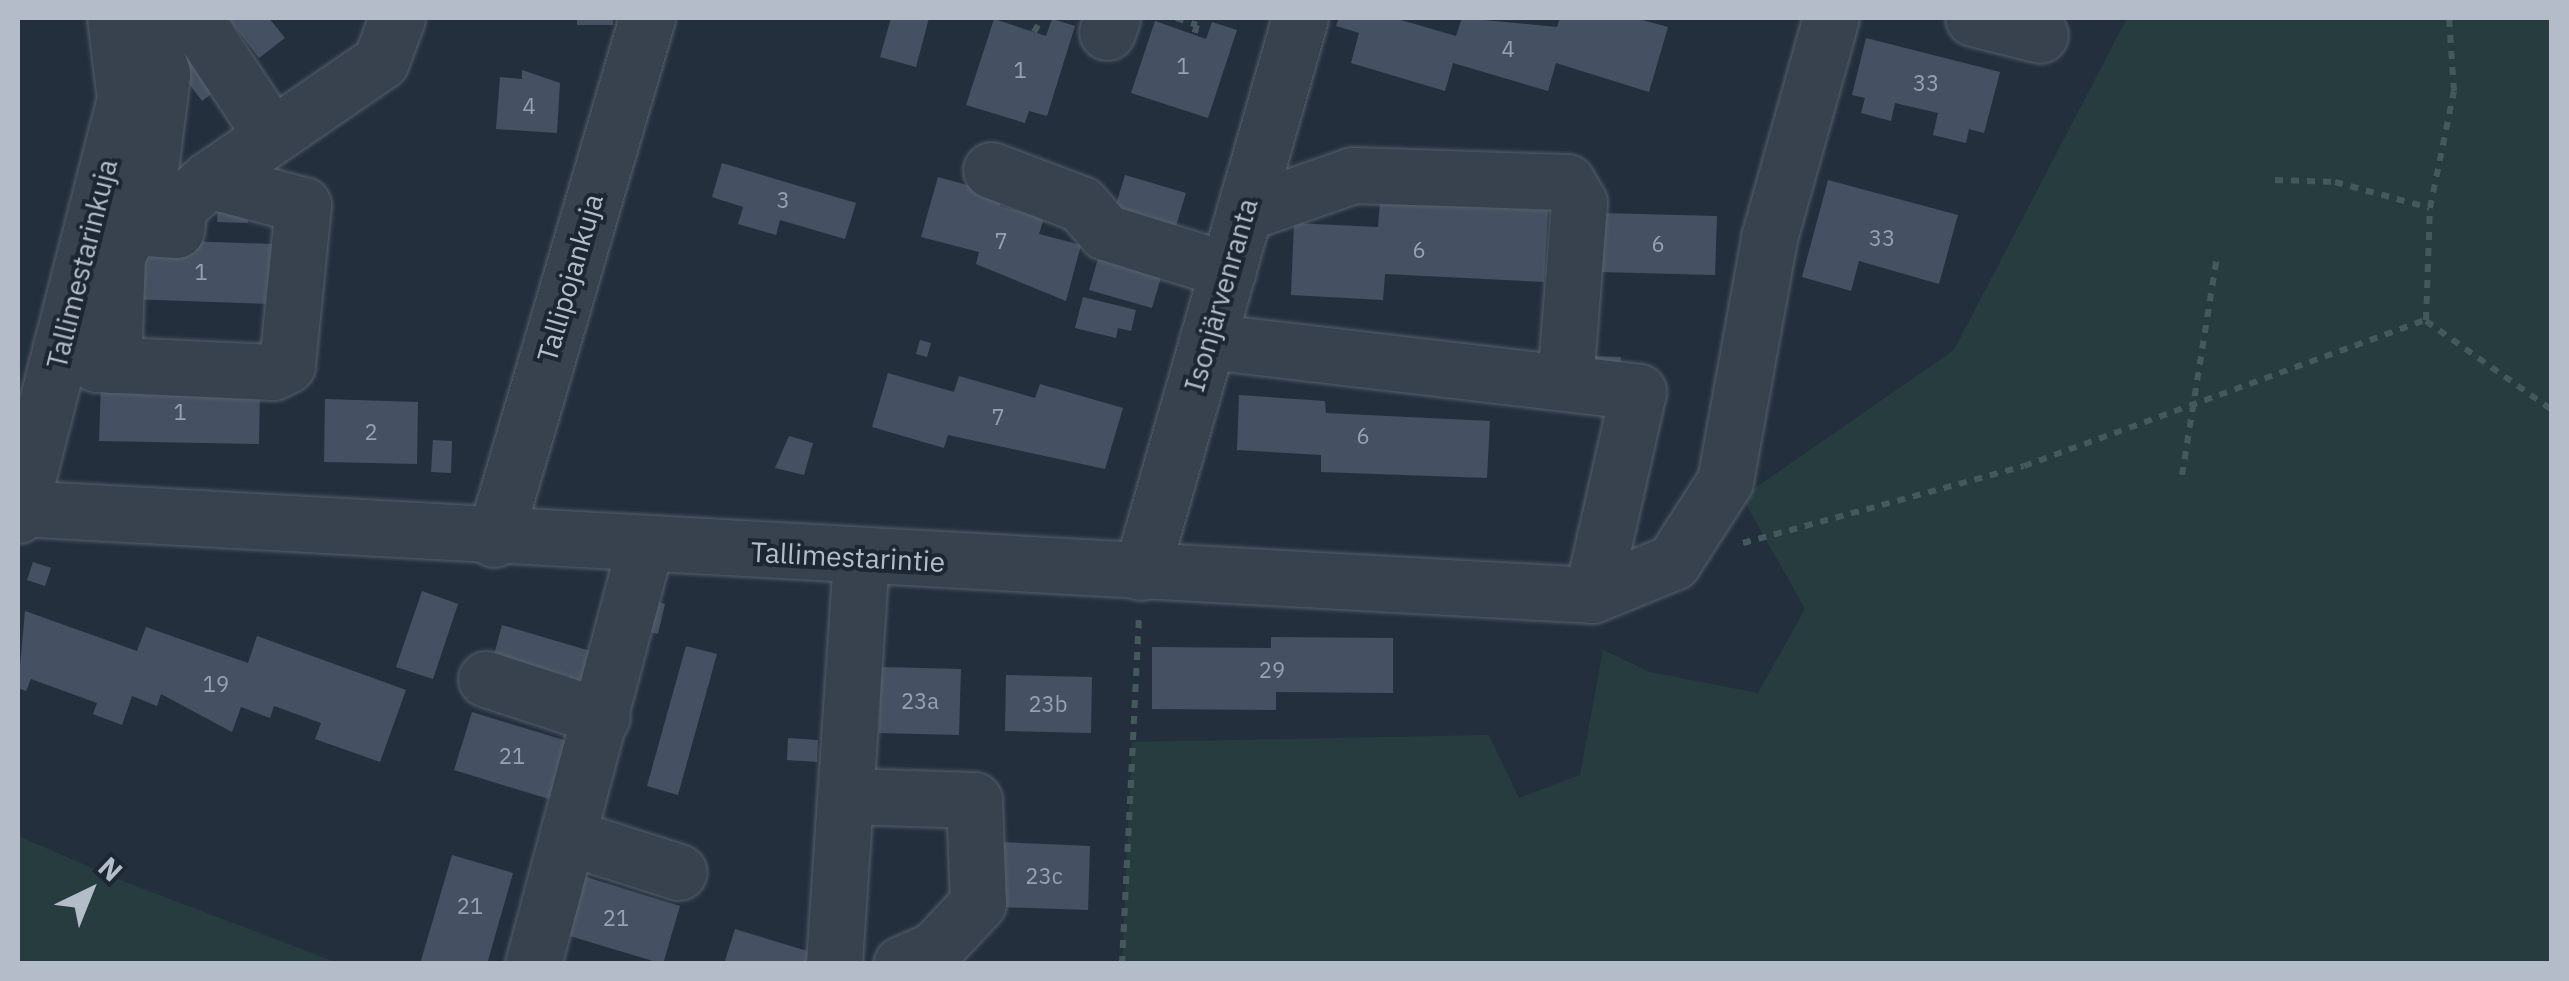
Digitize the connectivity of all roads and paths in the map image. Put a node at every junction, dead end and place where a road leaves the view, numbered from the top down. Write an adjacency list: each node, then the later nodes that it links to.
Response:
1 (114, 18): 26 (street, Tallimestarinkuja)
2 (144, 18): 21 (street)
3 (194, 18): 15 (street)
4 (397, 18): 15 (street)
5 (647, 18): 33 (street, Tallipojankuja)
6 (1042, 18): 12 (path)
7 (1176, 18): 14 (path)
8 (1300, 18): 20 (street, Isonjärvenranta)
9 (1831, 18): 36 (street)
10 (1973, 18): 13 (street)
11 (2449, 18): 19 (path)
12 (1034, 32)
13 (2040, 34)
14 (1194, 35)
15 (270, 133): 17 (street)
16 (991, 170): 23 (street)
17 (208, 180): 21 (street); 27 (street)
18 (2275, 180): 19 (path)
19 (2430, 208): 24 (path)
20 (1244, 212): 23 (street, Isonjärvenranta); 28 (street)
21 (134, 227): 27 (street)
22 (2218, 256): 29 (path)
23 (1228, 270): 25 (street, Isonjärvenranta)
24 (2426, 320): 29 (path); 30 (path)
25 (1207, 341): 28 (street); 37 (street, Isonjärvenranta)
26 (61, 346): 27 (street); 32 (street, Tallimestarinkuja)
27 (113, 365)
28 (1564, 382): 38 (street)
29 (2186, 407): 31 (path); 36 (path)
30 (2552, 410)
31 (2182, 474)
32 (18, 510): 33 (street, Tallimestarintie)
33 (494, 539): 34 (street, Tallimestarintie)
34 (645, 547): 35 (street, Tallimestarintie); 40 (street)
35 (861, 558): 37 (street, Tallimestarintie); 41 (street)
36 (1673, 562): 38 (street, Tallimestarintie)
37 (1141, 572): 38 (street, Tallimestarintie); 47 (path)
38 (1570, 594)
39 (486, 679): 40 (street)
40 (602, 717): 42 (street)
41 (846, 796): 45 (street); 46 (street)
42 (568, 837): 43 (street); 44 (street)
43 (679, 872)
44 (533, 964)
45 (834, 964)
46 (901, 964)
47 (1122, 964)

